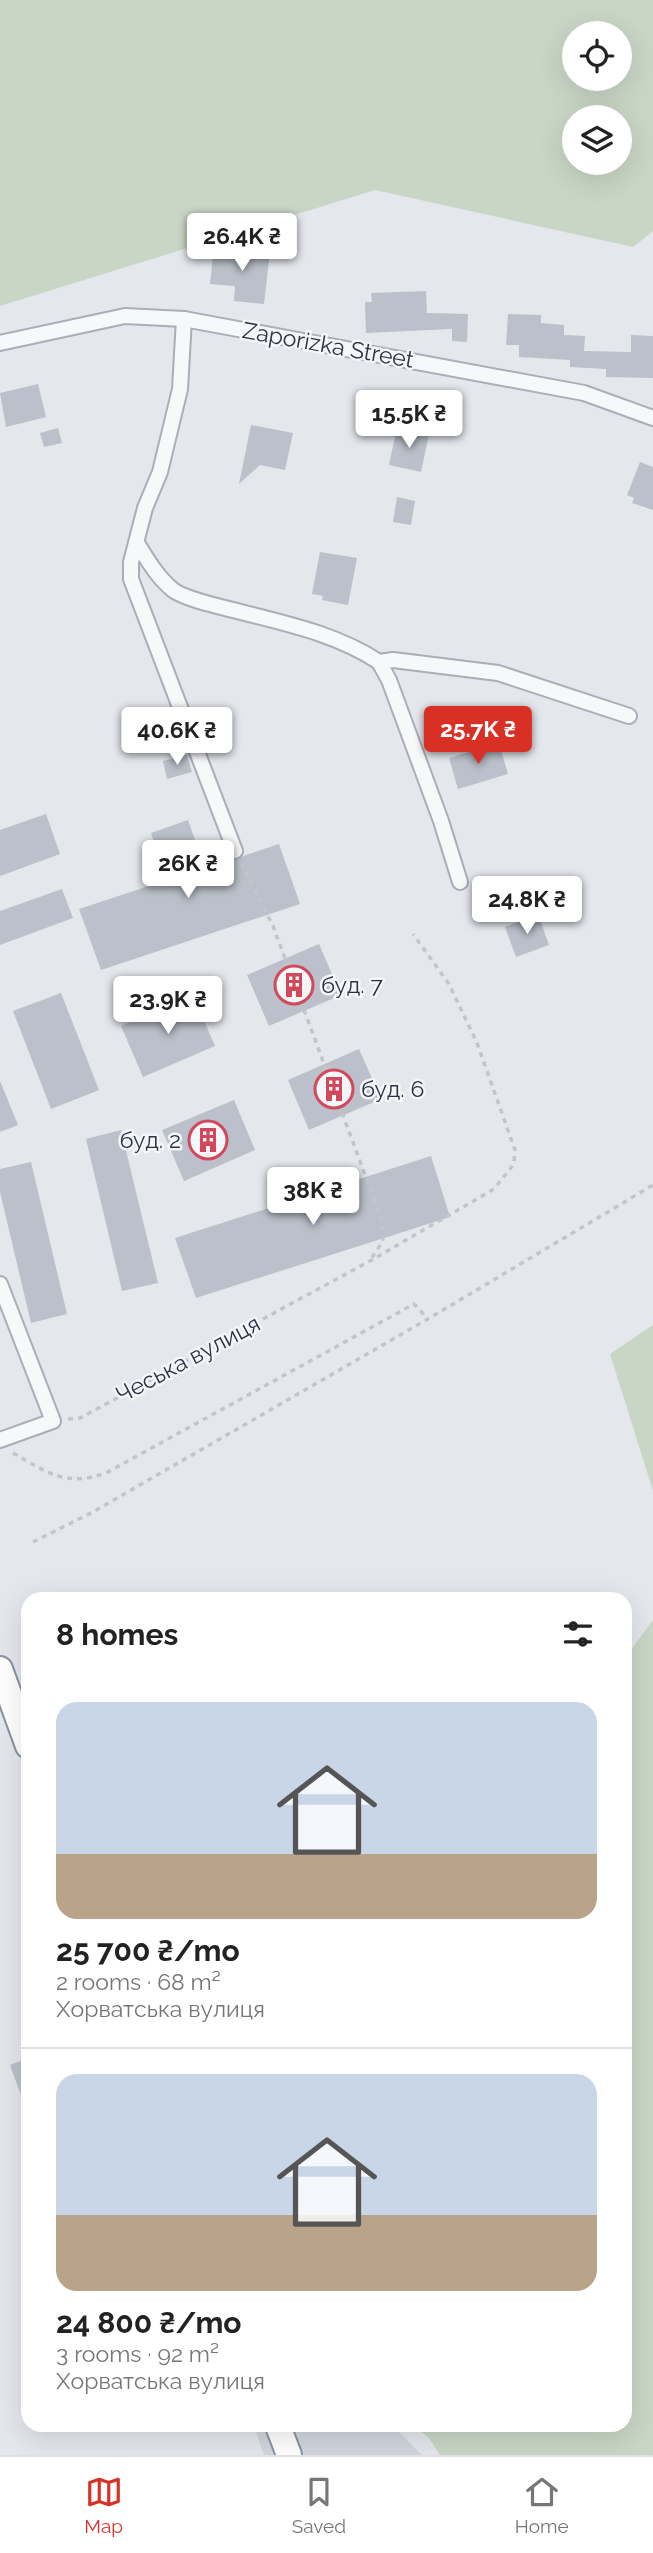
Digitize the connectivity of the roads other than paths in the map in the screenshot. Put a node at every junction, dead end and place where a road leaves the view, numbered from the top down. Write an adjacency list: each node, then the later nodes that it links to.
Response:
1 (184, 319): 2 (street, Zaporizka Street); 3 (street, Zaporizka Street); 4 (street)
2 (0, 343)
3 (653, 418)
4 (137, 543): 5 (street); 7 (street)
5 (379, 662): 6 (street); 8 (street)
6 (629, 716)
7 (235, 851)
8 (460, 881)
9 (0, 1284): 10 (street)
10 (4, 1444)
11 (0, 1669): 12 (highway)
12 (21, 1727)
13 (280, 2432): 14 (highway)
14 (289, 2455)

